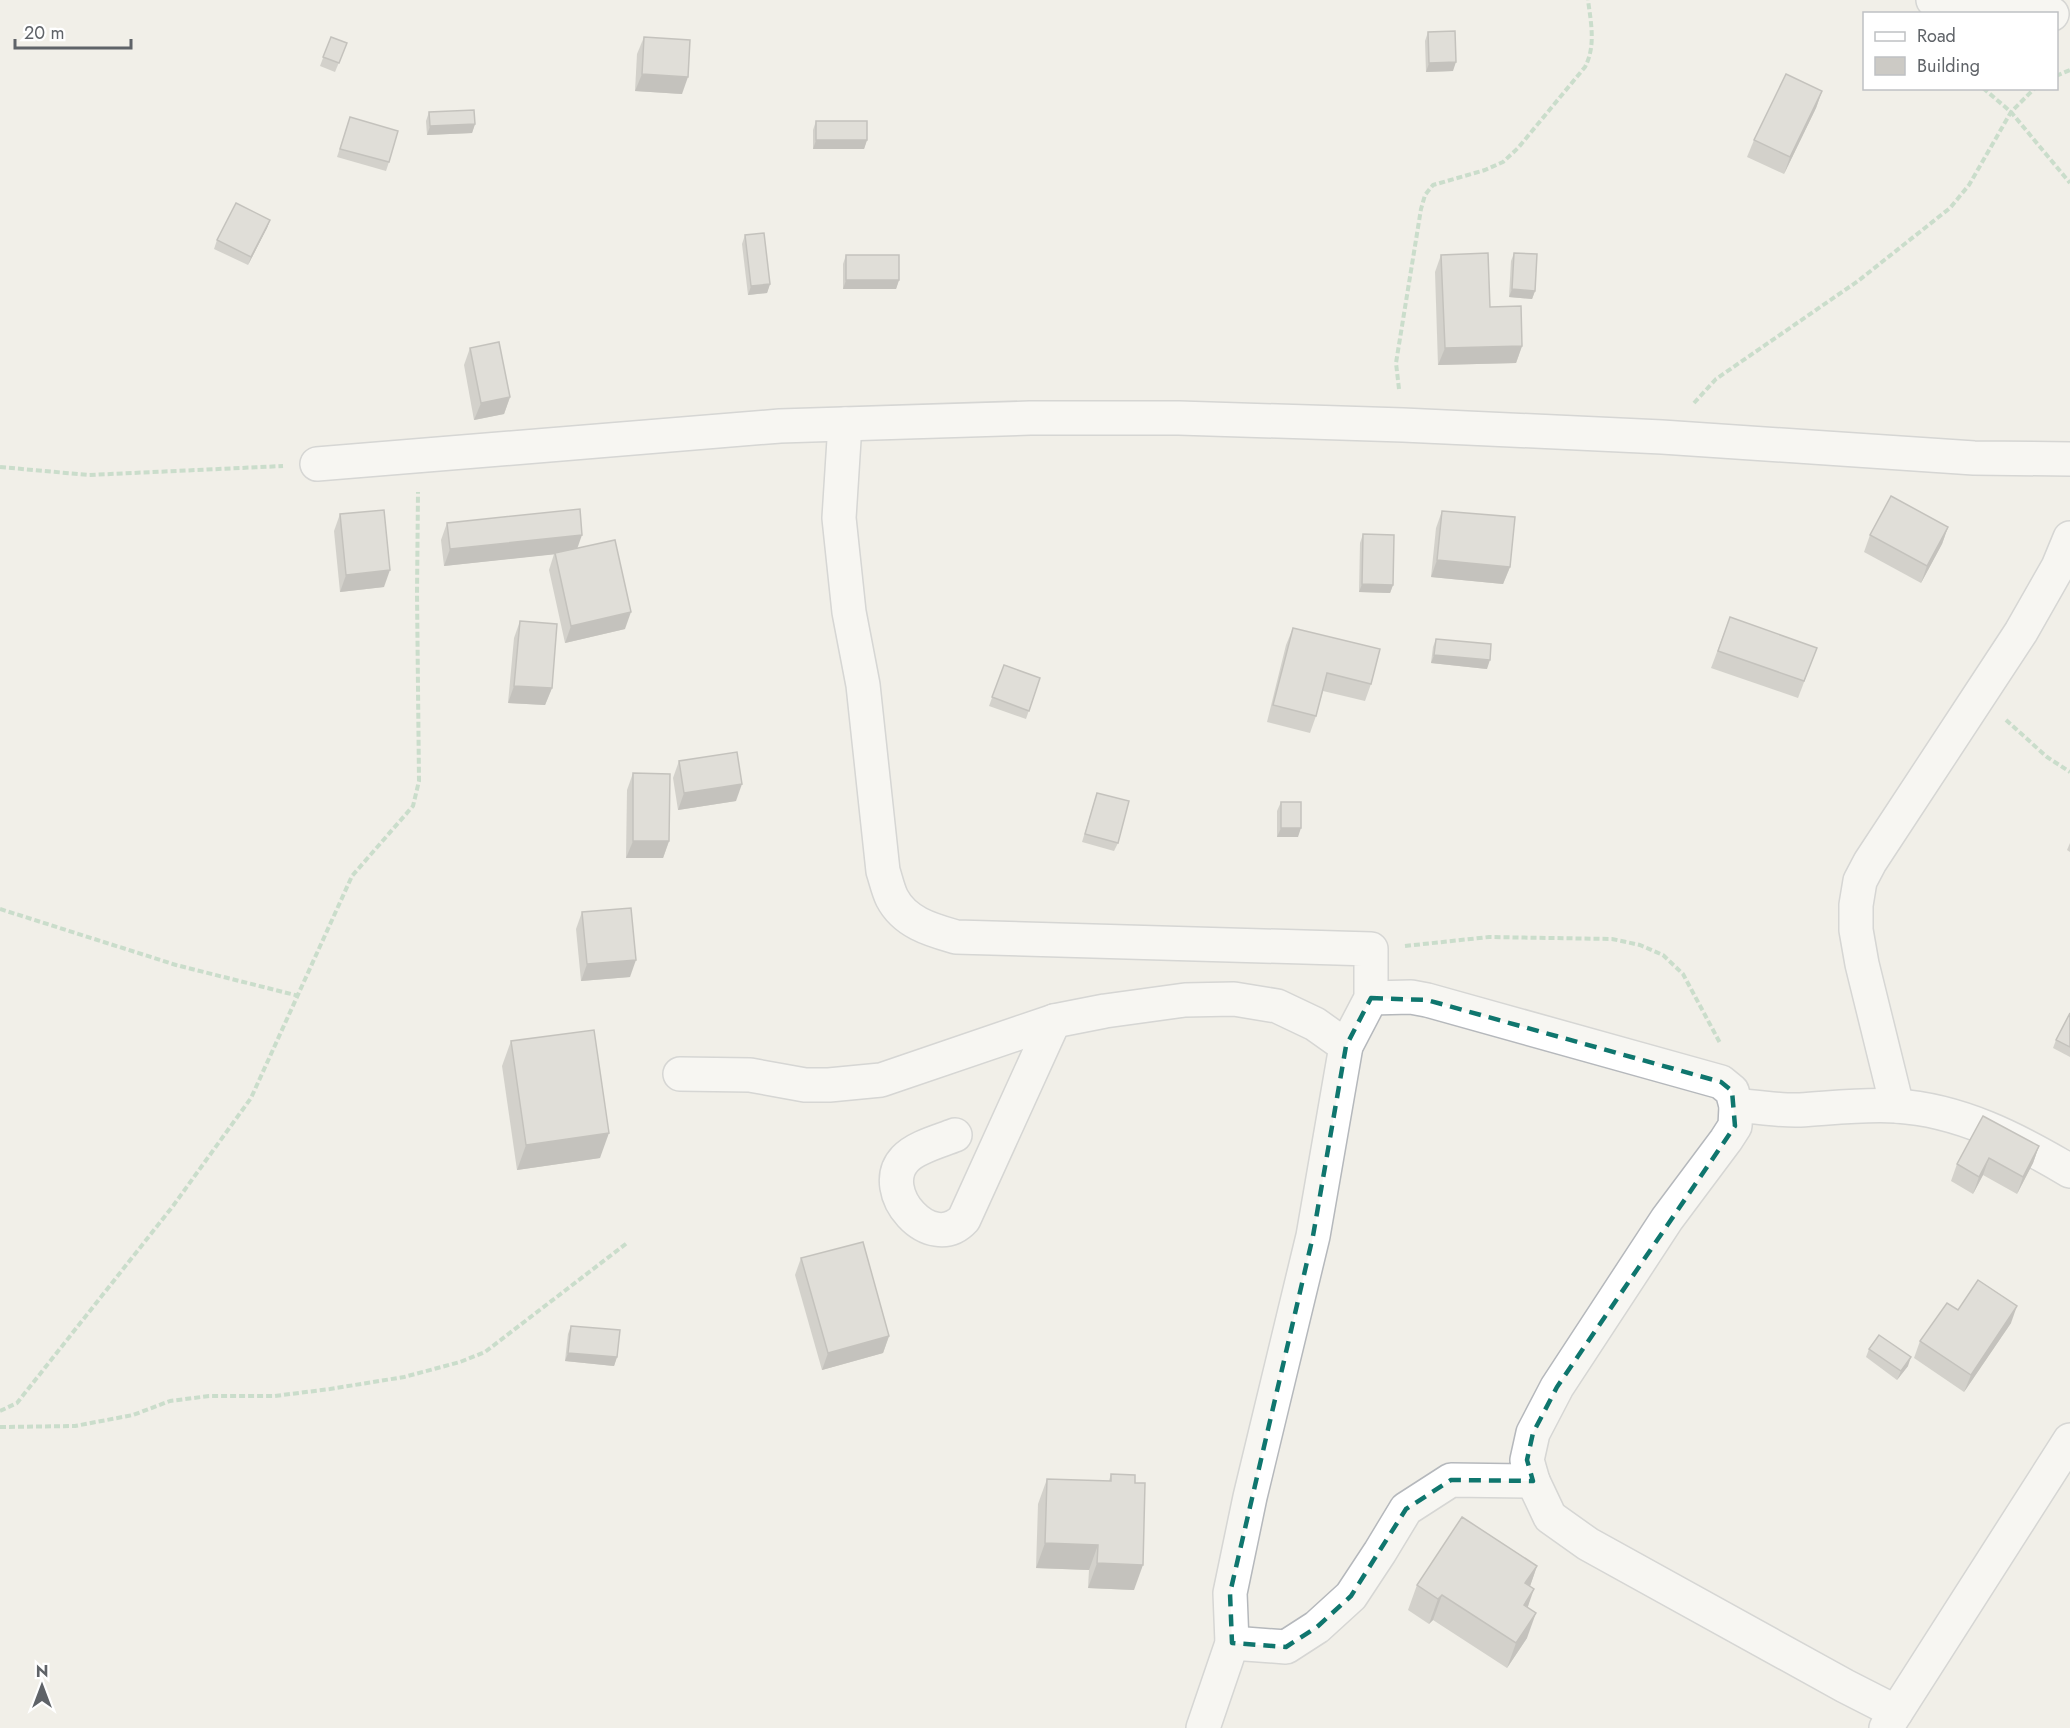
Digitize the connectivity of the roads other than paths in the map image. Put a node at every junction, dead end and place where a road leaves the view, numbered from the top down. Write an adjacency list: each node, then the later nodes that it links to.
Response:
1 (1934, 0): 2 (street)
2 (2037, 12)
3 (845, 424): 4 (street); 5 (street); 7 (street)
4 (2070, 459)
5 (317, 464)
6 (2070, 538): 12 (street)
7 (1371, 998): 9 (street); 11 (street)
8 (1054, 1022): 9 (street); 10 (street); 13 (street)
9 (1346, 1046): 17 (street)
10 (680, 1074)
11 (1736, 1106): 12 (street); 16 (street)
12 (1897, 1106): 14 (street)
13 (955, 1135)
14 (2070, 1171)
15 (2070, 1440): 18 (street)
16 (1533, 1481): 17 (street); 18 (street)
17 (1232, 1643): 19 (street)
18 (1891, 1720)
19 (1203, 1728)

